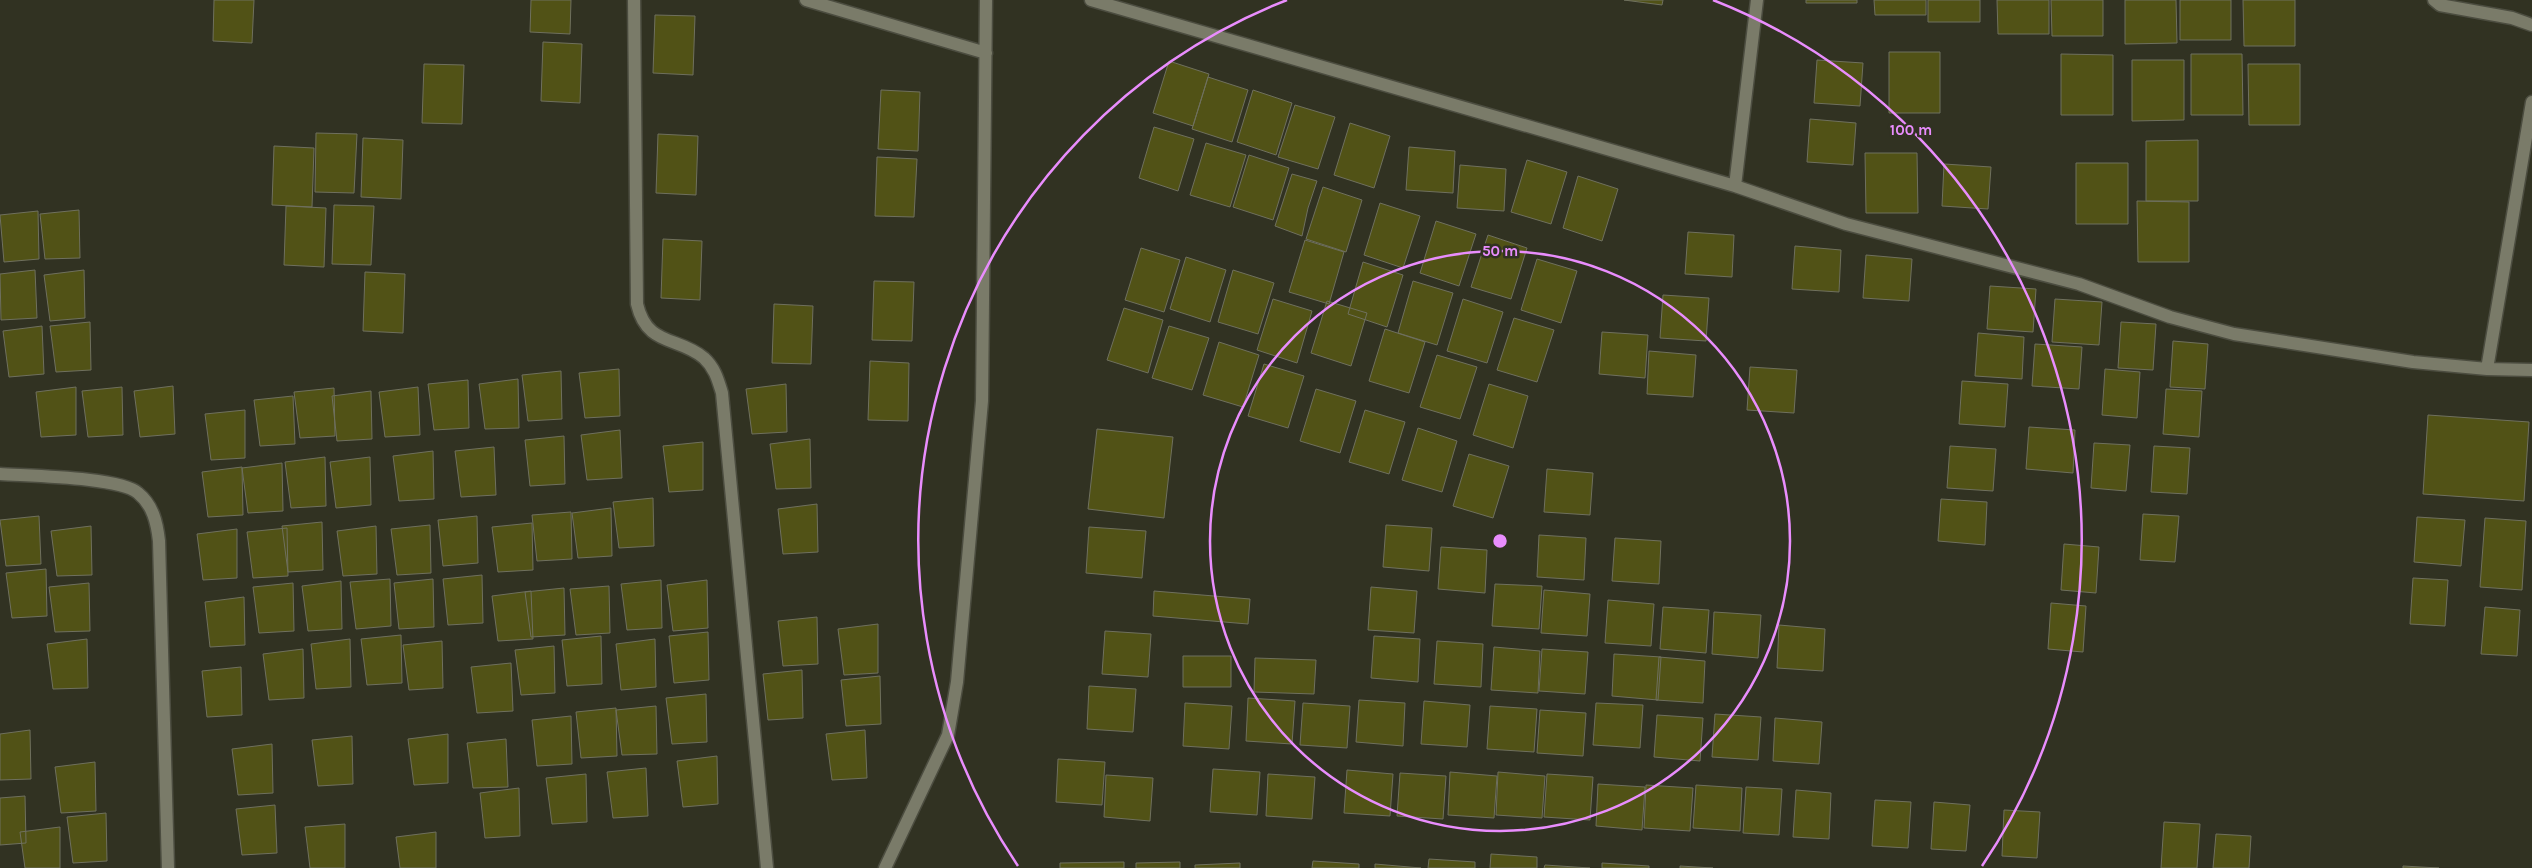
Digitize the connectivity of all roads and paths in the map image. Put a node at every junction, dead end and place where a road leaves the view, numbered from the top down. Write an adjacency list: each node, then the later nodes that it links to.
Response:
1 (634, 0): 15 (street)
2 (806, 0): 8 (street)
3 (986, 0): 8 (street)
4 (1091, 0): 10 (street)
5 (1757, 0): 10 (street)
6 (2434, 0): 7 (street)
7 (2532, 25)
8 (986, 53): 16 (street)
9 (2532, 102): 11 (street)
10 (1735, 186): 11 (street)
11 (2487, 369): 12 (street)
12 (2532, 370)
13 (0, 474): 14 (street)
14 (168, 868)
15 (768, 868)
16 (885, 868)

